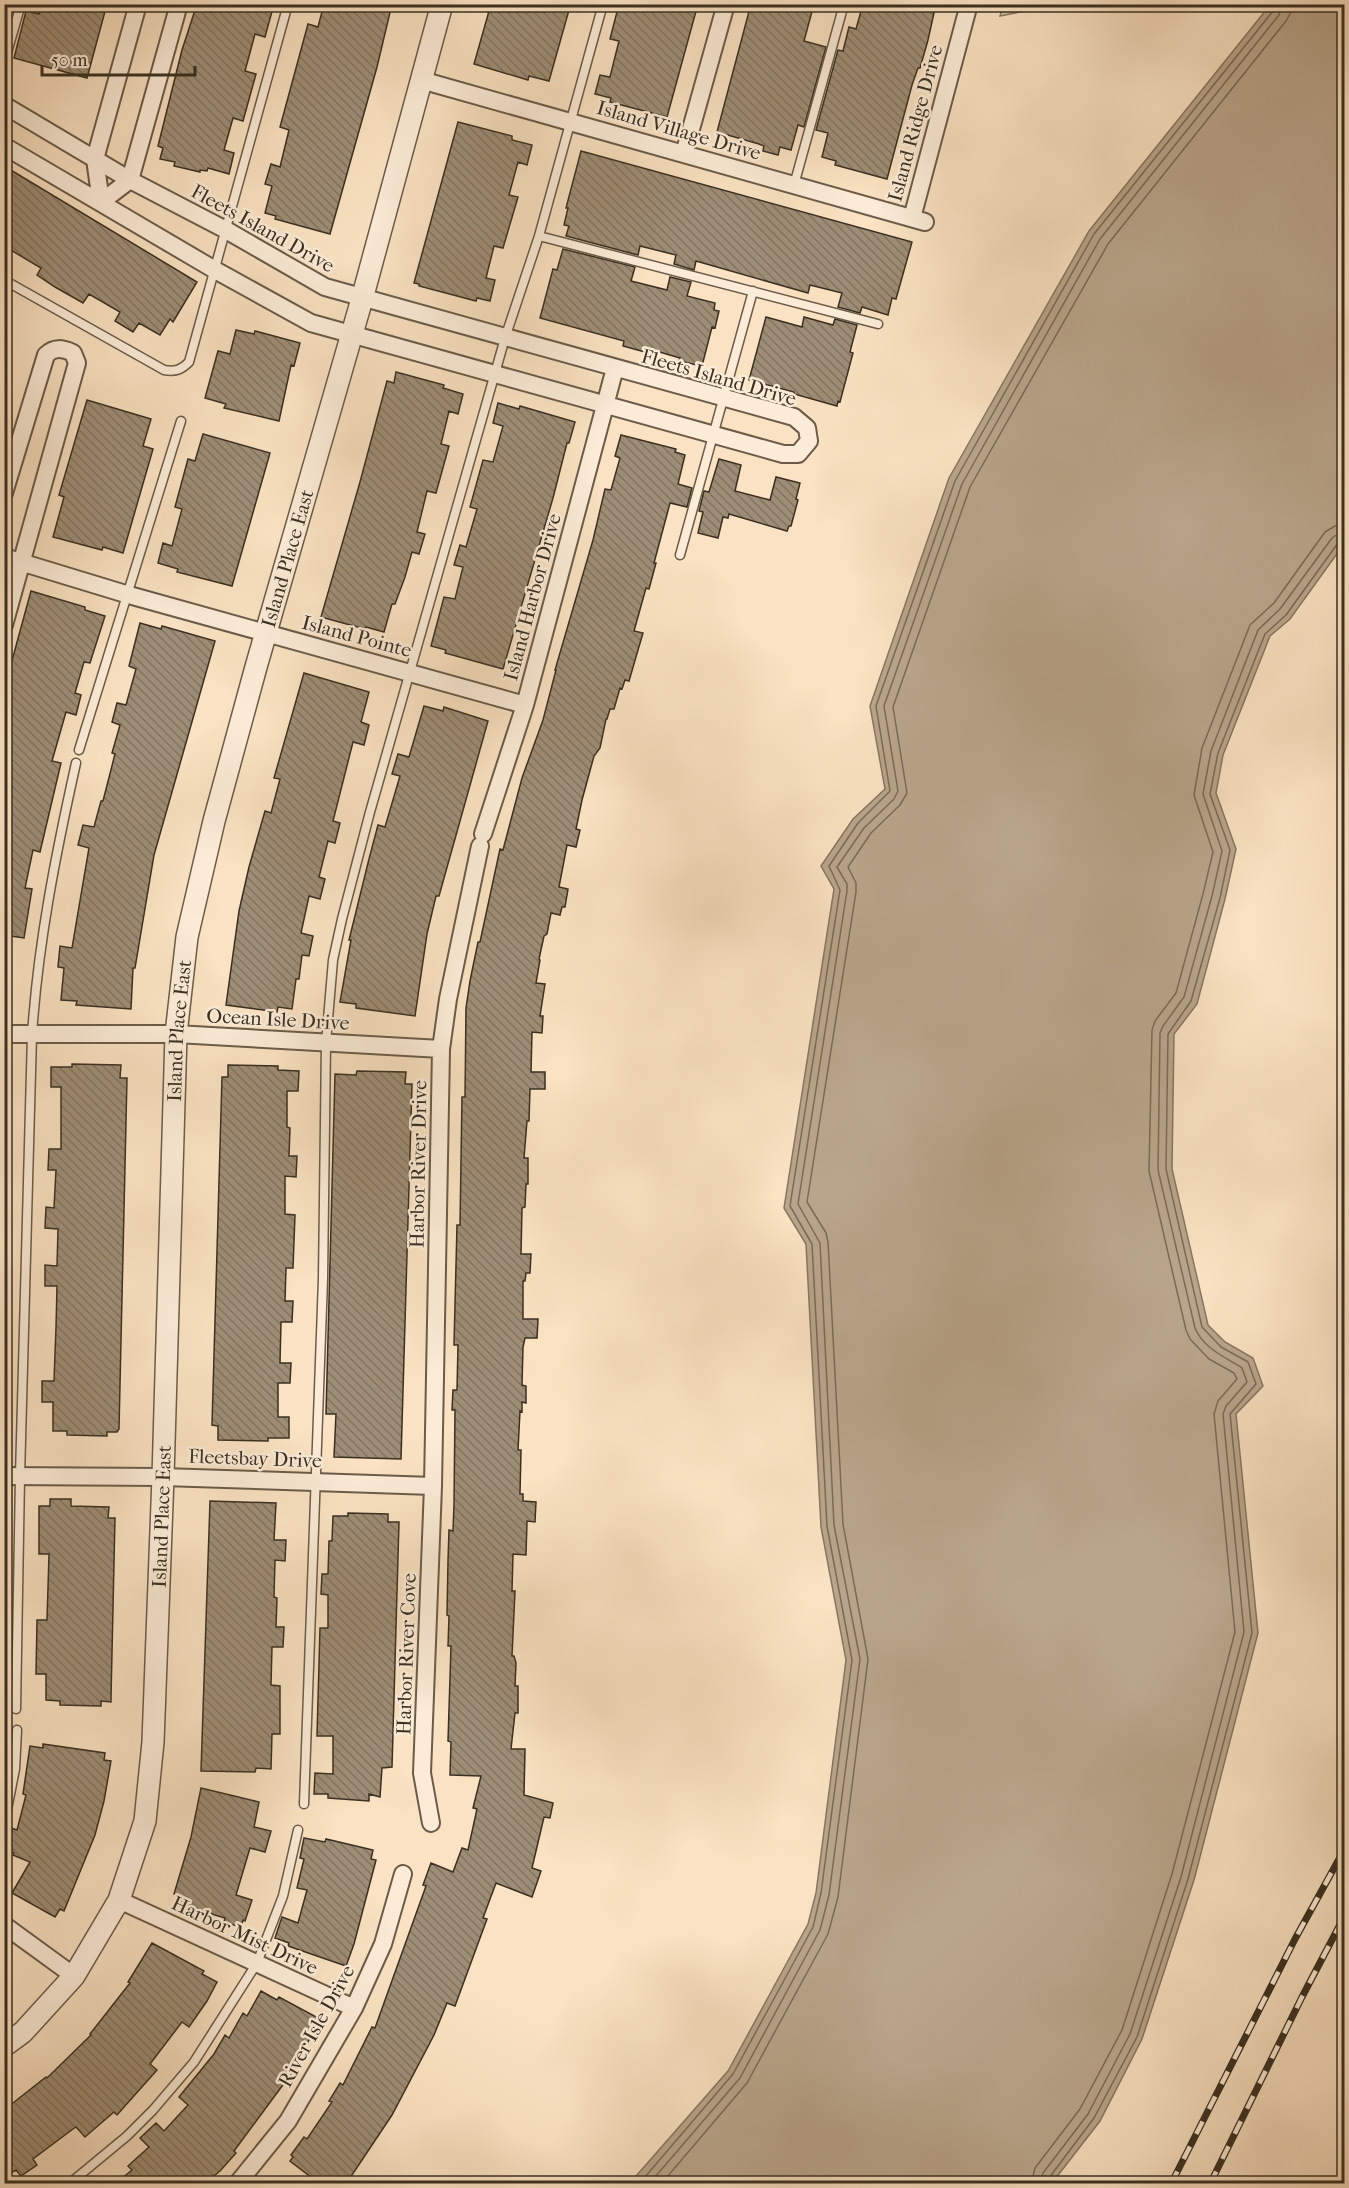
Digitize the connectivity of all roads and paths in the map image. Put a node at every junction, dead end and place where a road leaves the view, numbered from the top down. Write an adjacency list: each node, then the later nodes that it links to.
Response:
1 (21, 4): 10 (lane)
2 (138, 4): 16 (street)
3 (178, 4): 17 (street)
4 (288, 4): 21 (lane)
5 (442, 4): 11 (street, Island Place East)
6 (603, 4): 13 (lane)
7 (726, 4): 15 (street)
8 (844, 4): 18 (lane)
9 (969, 4): 20 (street, Island Ridge Drive)
10 (4, 63)
11 (421, 80): 13 (street, Island Village Drive); 26 (street, Island Place East)
12 (4, 105): 16 (street, Fleets Island Drive)
13 (571, 121): 15 (street, Island Village Drive); 22 (lane)
14 (4, 146): 19 (street, Fleets Island Drive)
15 (684, 154): 18 (street, Island Village Drive)
16 (95, 159): 17 (street, Fleets Island Drive); 19 (street)
17 (130, 180): 19 (street); 21 (street, Fleets Island Drive)
18 (794, 185): 20 (street, Island Village Drive)
19 (101, 202): 23 (street, Fleets Island Drive)
20 (918, 220)
21 (226, 230): 23 (lane); 26 (street, Fleets Island Drive)
22 (539, 236): 25 (lane); 29 (lane)
23 (216, 270): 24 (lane); 28 (street, Fleets Island Drive)
24 (4, 280)
25 (753, 291): 27 (lane); 32 (lane)
26 (362, 299): 28 (street, Island Place East); 29 (street, Fleets Island Drive)
27 (878, 324)
28 (352, 335): 31 (street, Fleets Island Drive); 42 (street, Island Place East)
29 (505, 339): 30 (street, Fleets Island Drive); 31 (lane)
30 (615, 368): 32 (street, Fleets Island Drive); 33 (street, Island Harbor Drive)
31 (495, 375): 33 (street, Fleets Island Drive); 43 (lane)
32 (723, 397): 35 (lane); 35 (street, Fleets Island Drive)
33 (604, 405): 35 (street, Fleets Island Drive); 44 (street, Island Harbor Drive)
34 (181, 421): 40 (lane)
35 (713, 434): 37 (lane)
36 (4, 494): 39 (street)
37 (680, 555)
38 (4, 557): 39 (street, Island Pointe)
39 (22, 562): 40 (street, Island Pointe); 41 (street)
40 (129, 595): 42 (street, Island Pointe); 45 (lane)
41 (4, 625)
42 (266, 633): 43 (street, Island Pointe); 49 (street, Island Place East)
43 (411, 672): 44 (street, Island Pointe); 51 (lane)
44 (525, 705): 47 (street, Island Harbor Drive)
45 (79, 750)
46 (76, 763): 50 (lane)
47 (482, 840): 52 (street, Harbor River Drive)
48 (4, 1034): 50 (street, Ocean Isle Drive)
49 (176, 1034): 50 (street, Ocean Isle Drive); 51 (street, Ocean Isle Drive); 54 (street, Island Place East)
50 (32, 1035): 53 (lane)
51 (326, 1043): 52 (street, Ocean Isle Drive); 55 (lane)
52 (441, 1049): 56 (street, Harbor River Drive)
53 (12, 1476): 54 (street, Fleetsbay Drive); 57 (lane)
54 (163, 1477): 55 (street, Fleetsbay Drive); 64 (street, Island Place East)
55 (317, 1481): 56 (street, Fleetsbay Drive); 59 (lane)
56 (433, 1486): 60 (street, Harbor River Cove)
57 (16, 1709)
58 (17, 1730): 61 (lane)
59 (304, 1804)
60 (430, 1823)
61 (4, 1825)
62 (298, 1830): 66 (lane)
63 (402, 1874): 68 (street, River Isle Drive)
64 (119, 1900): 66 (street, Harbor Mist Drive); 67 (street, Island Place East)
65 (4, 1925): 67 (street)
66 (257, 1963): 68 (street, Harbor Mist Drive); 70 (lane)
67 (74, 1976): 69 (street, Island Place East)
68 (354, 2008): 71 (street, River Isle Drive)
69 (4, 2046)
70 (69, 2184)
71 (237, 2184)

